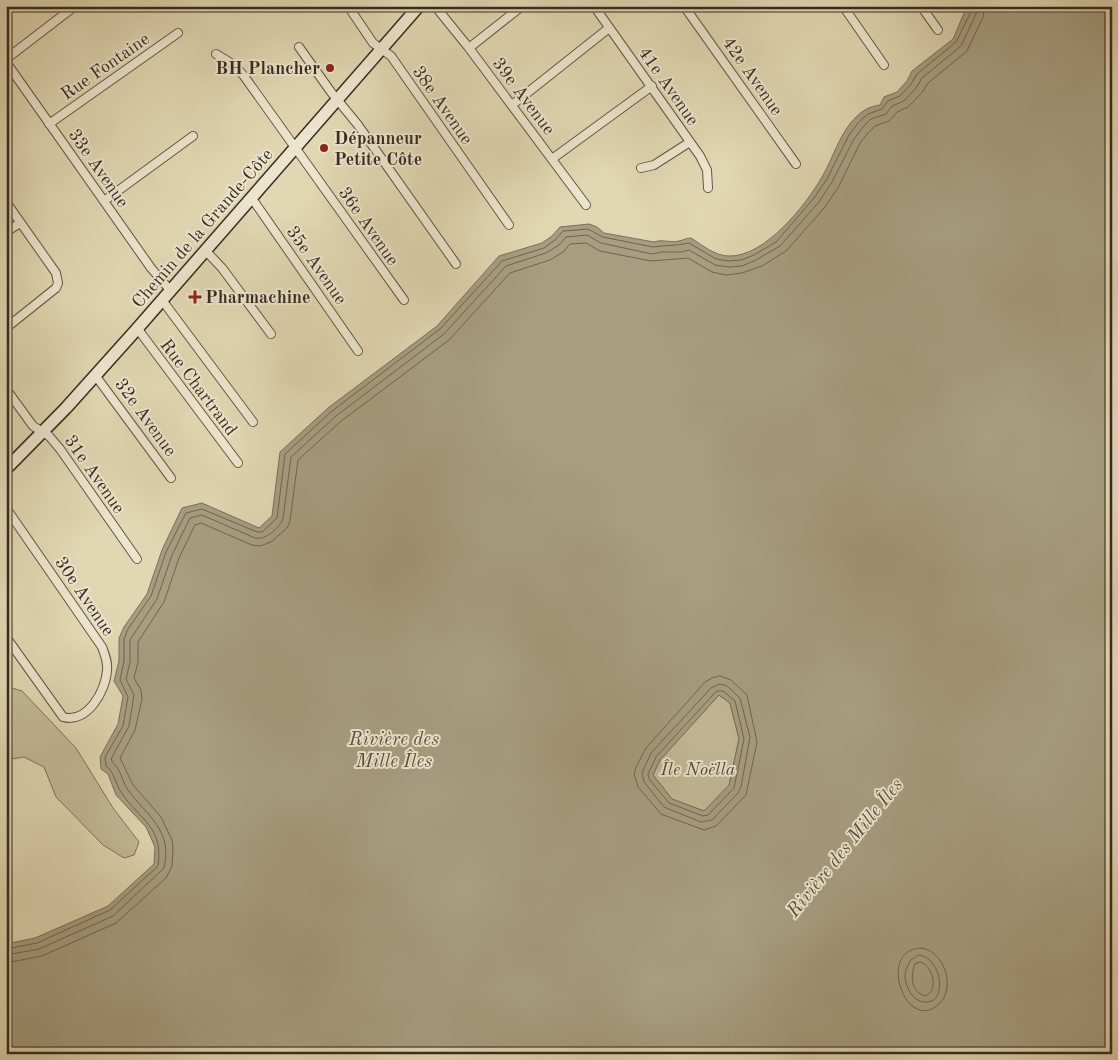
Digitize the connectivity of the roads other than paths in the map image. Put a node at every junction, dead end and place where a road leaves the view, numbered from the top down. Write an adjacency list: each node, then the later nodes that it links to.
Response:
1 (75, 6): 17 (street)
2 (348, 6): 15 (street, 38e Avenue)
3 (419, 6): 15 (main road, Chemin de la Grande-Côte)
4 (435, 6): 14 (street, 39e Avenue)
5 (522, 6): 14 (street)
6 (594, 6): 10 (street, 41e Avenue)
7 (684, 6): 27 (street, 42e Avenue)
8 (843, 6): 18 (street)
9 (921, 6): 11 (street)
10 (609, 28): 19 (street, 41e Avenue); 21 (street)
11 (938, 30)
12 (178, 33): 22 (street, Rue Fontaine)
13 (298, 47): 20 (street)
14 (469, 48): 21 (street, 39e Avenue)
15 (382, 49): 20 (main road, Chemin de la Grande-Côte); 35 (street, 38e Avenue)
16 (216, 54): 25 (street, 36e Avenue)
17 (6, 61): 22 (street, 33e Avenue)
18 (884, 65)
19 (652, 86): 24 (street, 41e Avenue); 26 (street)
20 (338, 100): 25 (main road, Chemin de la Grande-Côte); 38 (street)
21 (512, 105): 26 (street, 39e Avenue)
22 (49, 124): 31 (street, 33e Avenue)
23 (193, 136): 31 (street)
24 (690, 142): 28 (street); 29 (street, 41e Avenue)
25 (296, 148): 30 (main road, Chemin de la Grande-Côte); 41 (street, 36e Avenue)
26 (552, 159): 33 (street, 39e Avenue)
27 (796, 164)
28 (641, 168)
29 (708, 188)
30 (251, 197): 37 (main road, Chemin de la Grande-Côte); 45 (street, 35e Avenue)
31 (104, 200): 39 (street, 33e Avenue)
32 (6, 202): 34 (street)
33 (586, 205)
34 (20, 223): 36 (street); 42 (street)
35 (509, 225)
36 (6, 232)
37 (205, 250): 39 (main road, Chemin de la Grande-Côte); 44 (street)
38 (456, 264)
39 (170, 290): 40 (main road, Chemin de la Grande-Côte)
40 (162, 300): 43 (main road, Chemin de la Grande-Côte); 48 (street)
41 (404, 300)
42 (6, 328)
43 (137, 328): 46 (main road, Chemin de la Grande-Côte); 50 (street, Rue Chartrand)
44 (272, 334)
45 (358, 350)
46 (95, 375): 49 (main road, Chemin de la Grande-Côte); 52 (street, 32e Avenue)
47 (6, 389): 49 (street, 31e Avenue)
48 (253, 422)
49 (43, 432): 51 (main road, Chemin de la Grande-Côte); 54 (street, 31e Avenue)
50 (238, 463)
51 (6, 469)
52 (171, 478)
53 (6, 508): 55 (street, 30e Avenue)
54 (136, 559)
55 (6, 637)

